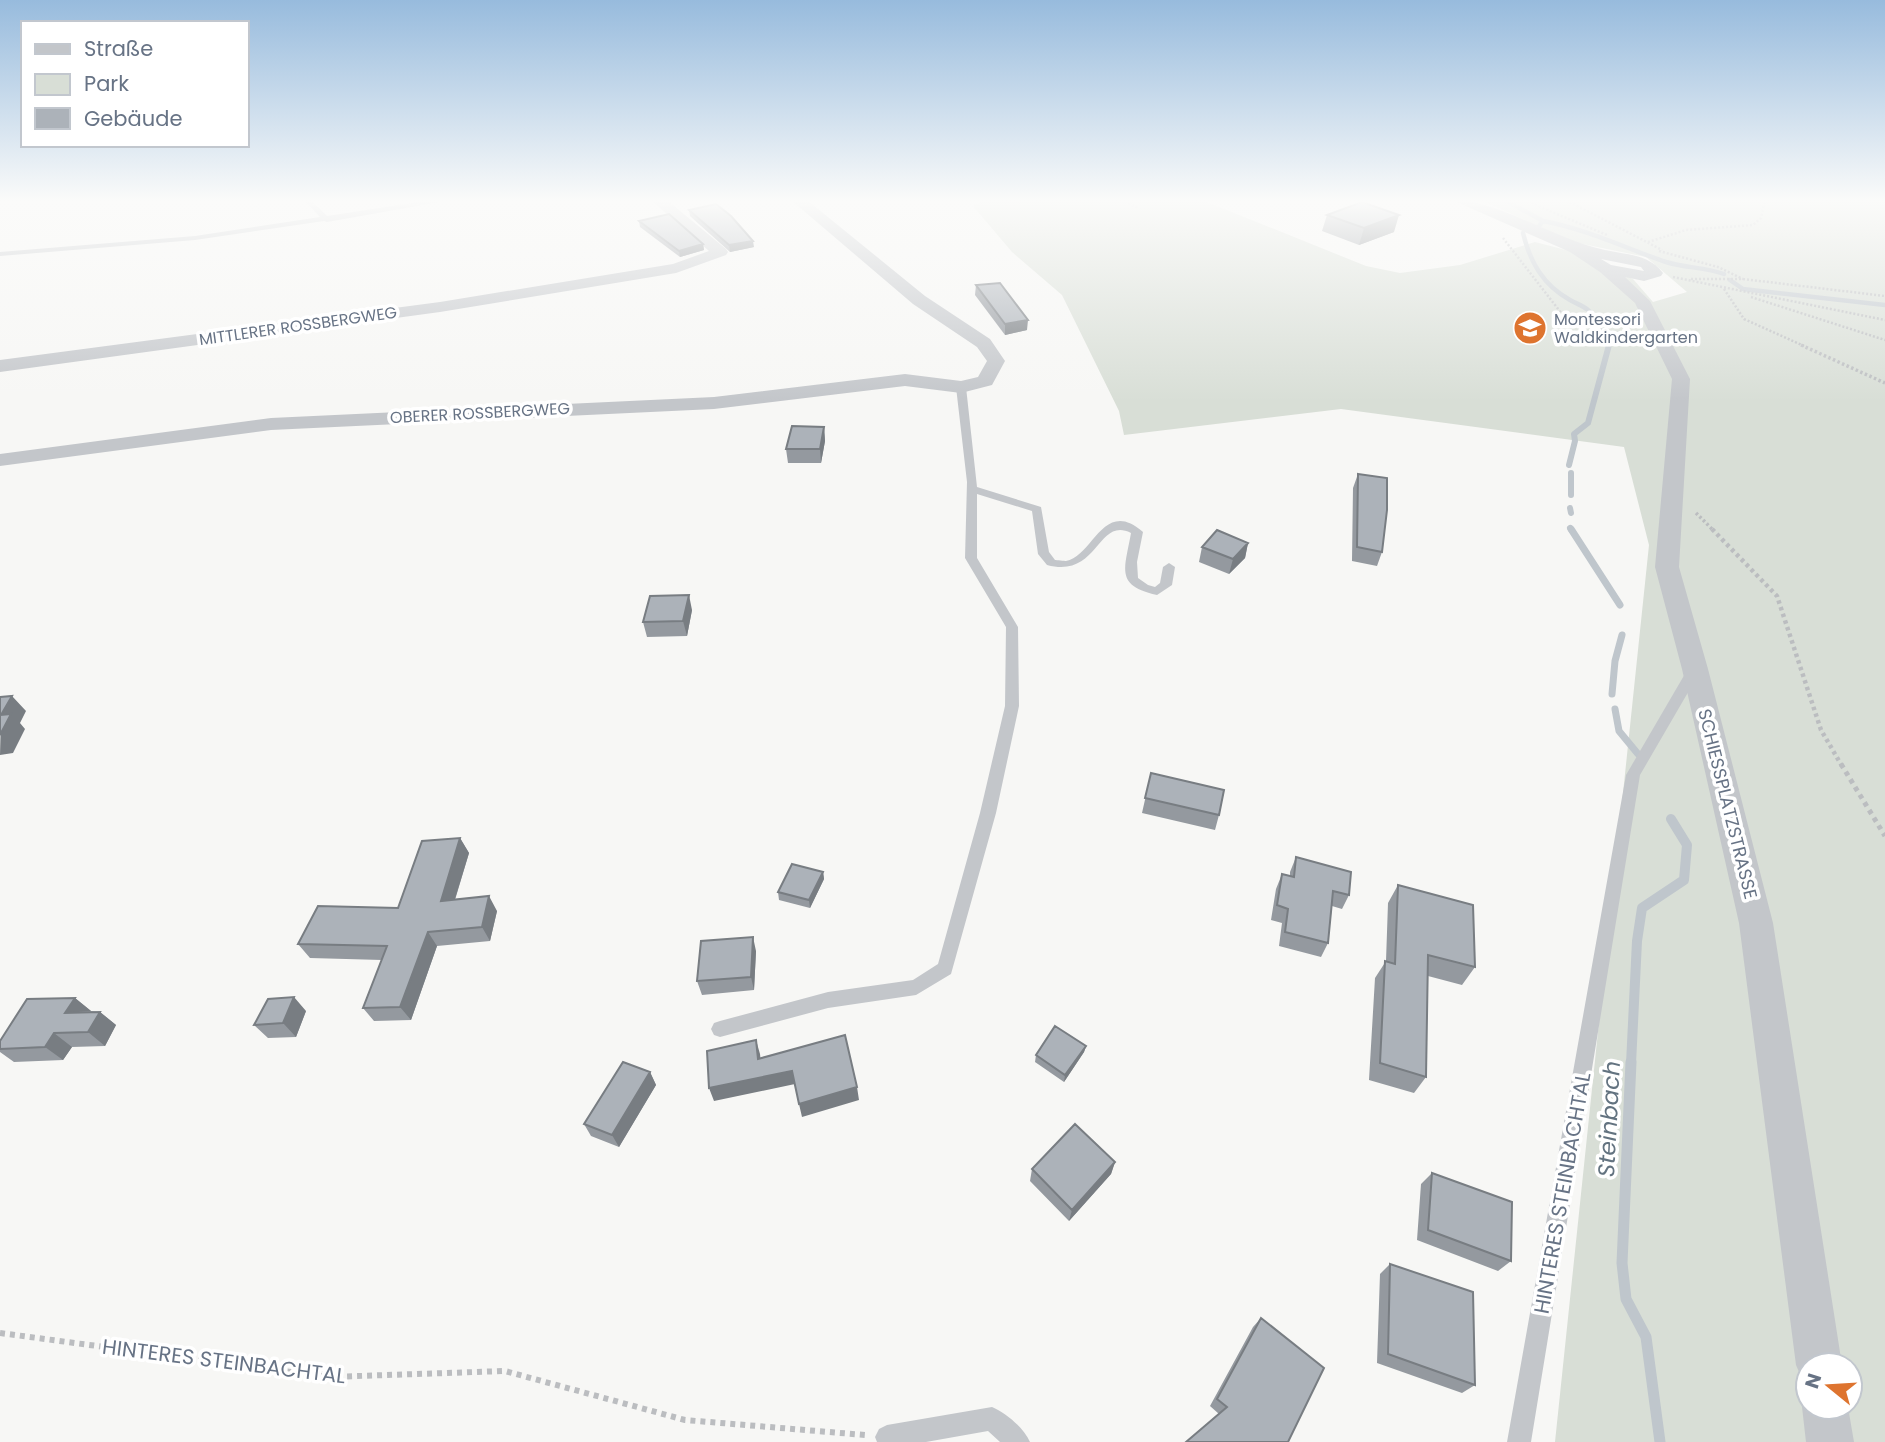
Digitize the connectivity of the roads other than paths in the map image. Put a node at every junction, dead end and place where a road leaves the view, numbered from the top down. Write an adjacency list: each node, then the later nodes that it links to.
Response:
1 (678, 267): 6 (street, MITTLERER ROSSBERGWEG)
2 (879, 267): 7 (street)
3 (1603, 267): 5 (street, SCHIESSPLATZSTRASSE)
4 (1651, 267): 5 (street)
5 (1606, 269): 11 (street, SCHIESSPLATZSTRASSE)
6 (0, 366)
7 (961, 387): 8 (street, OBERER ROSSBERGWEG); 9 (lane)
8 (0, 460)
9 (972, 489): 10 (lane); 12 (lane)
10 (1169, 567)
11 (1695, 669): 13 (street, SCHIESSPLATZSTRASSE); 17 (lane, HINTERES STEINBACHTAL)
12 (720, 1029)
13 (1817, 1351)
14 (1827, 1421): 18 (street)
15 (887, 1437): 16 (lane)
16 (1018, 1442)
17 (1519, 1442)
18 (1830, 1442)

